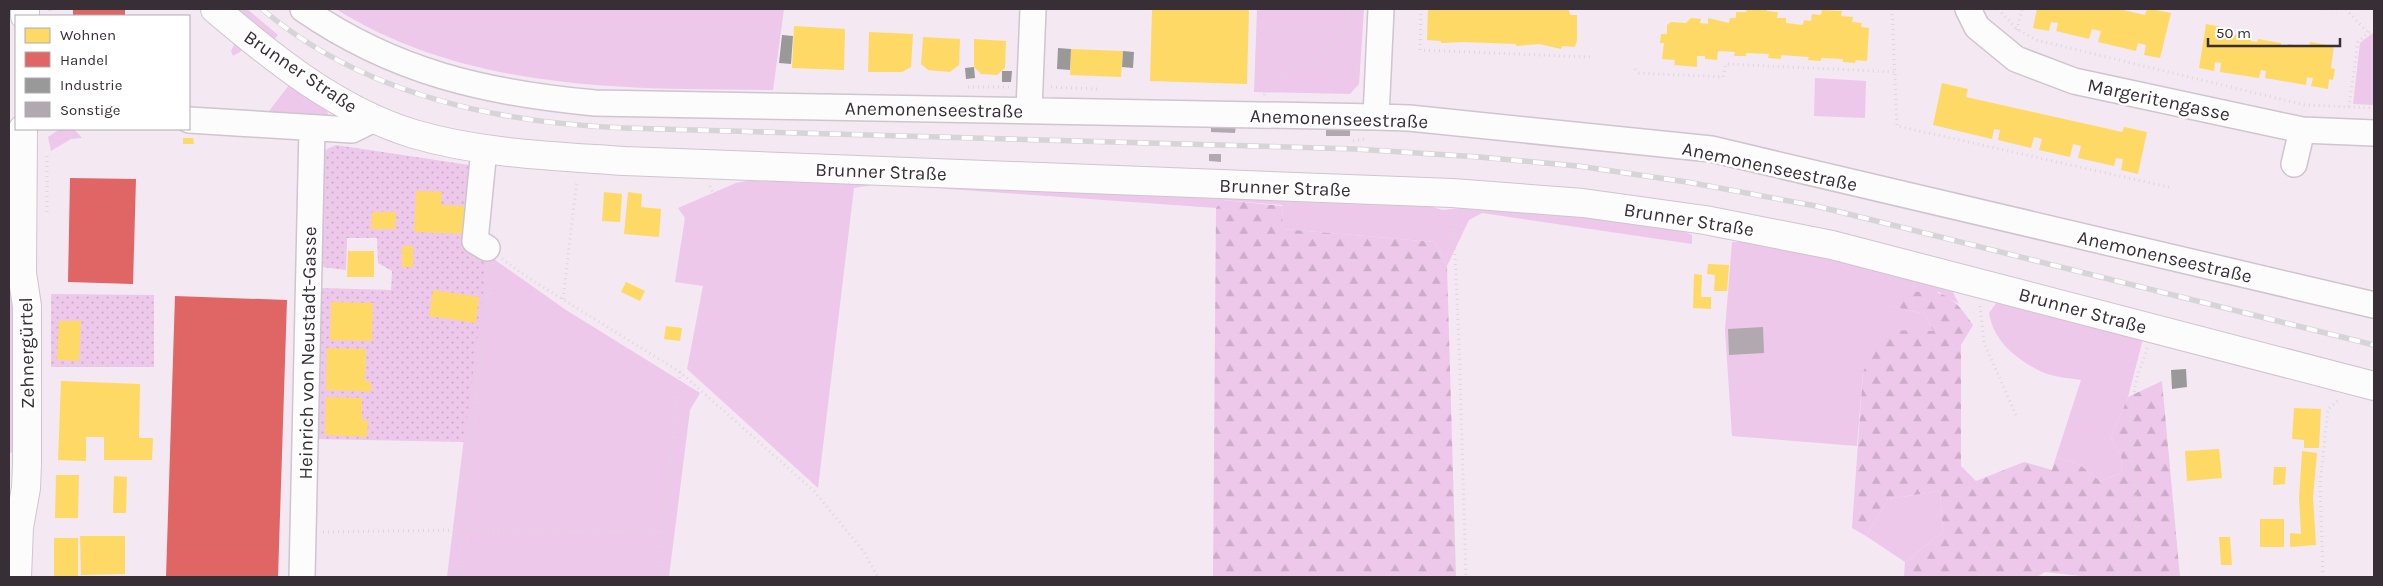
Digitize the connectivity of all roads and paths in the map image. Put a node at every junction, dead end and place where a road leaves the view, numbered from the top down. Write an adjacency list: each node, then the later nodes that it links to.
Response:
1 (215, 9): 23 (main road, Brunner Straße)
2 (302, 9): 21 (street, Anemonenseestraße)
3 (1033, 9): 21 (street)
4 (1348, 9): 18 (path)
5 (1381, 9): 22 (street)
6 (1421, 9): 15 (path)
7 (1892, 9): 17 (path)
8 (1968, 9): 28 (street, Margeritengasse)
9 (1998, 9): 19 (path)
10 (2321, 9): 11 (path)
11 (2338, 9)
12 (2346, 9): 14 (path)
13 (2374, 30): 14 (path)
14 (2368, 33): 19 (path)
15 (1590, 57)
16 (1635, 70): 17 (path)
17 (1895, 72): 34 (path)
18 (1264, 96)
19 (2349, 107): 20 (path)
20 (2374, 108)
21 (1029, 110): 22 (street, Anemonenseestraße)
22 (1376, 117): 39 (street, Anemonenseestraße)
23 (374, 118): 25 (street); 30 (main road, Brunner Straße)
24 (190, 120): 25 (street)
25 (312, 128): 46 (street, Heinrich von Neustadt-Gasse)
26 (21, 130): 31 (main road, Zehnergürtel)
27 (22, 130): 44 (main road, Zehnergürtel)
28 (2302, 130): 29 (street, Margeritengasse); 32 (street)
29 (2374, 133)
30 (484, 149): 35 (main road, Brunner Straße); 36 (street)
31 (9, 162)
32 (2294, 164)
33 (578, 172): 38 (path)
34 (2173, 188)
35 (1452, 193): 37 (main road, Brunner Straße); 53 (path)
36 (491, 250): 38 (path); 45 (path)
37 (1977, 283): 40 (main road, Brunner Straße); 43 (path)
38 (563, 299): 41 (path)
39 (2374, 305)
40 (2152, 328): 42 (main road, Brunner Straße); 54 (path)
41 (680, 372): 47 (path); 52 (path)
42 (2367, 384): 55 (path)
43 (2016, 415)
44 (18, 463): 48 (main road, Zehnergürtel)
45 (465, 530): 46 (path); 47 (path); 50 (path)
46 (303, 532): 49 (street, Heinrich von Neustadt-Gasse)
47 (662, 532): 51 (path)
48 (18, 577)
49 (302, 577)
50 (460, 577)
51 (658, 577)
52 (878, 577)
53 (1466, 577)
54 (2116, 577)
55 (2323, 577)

